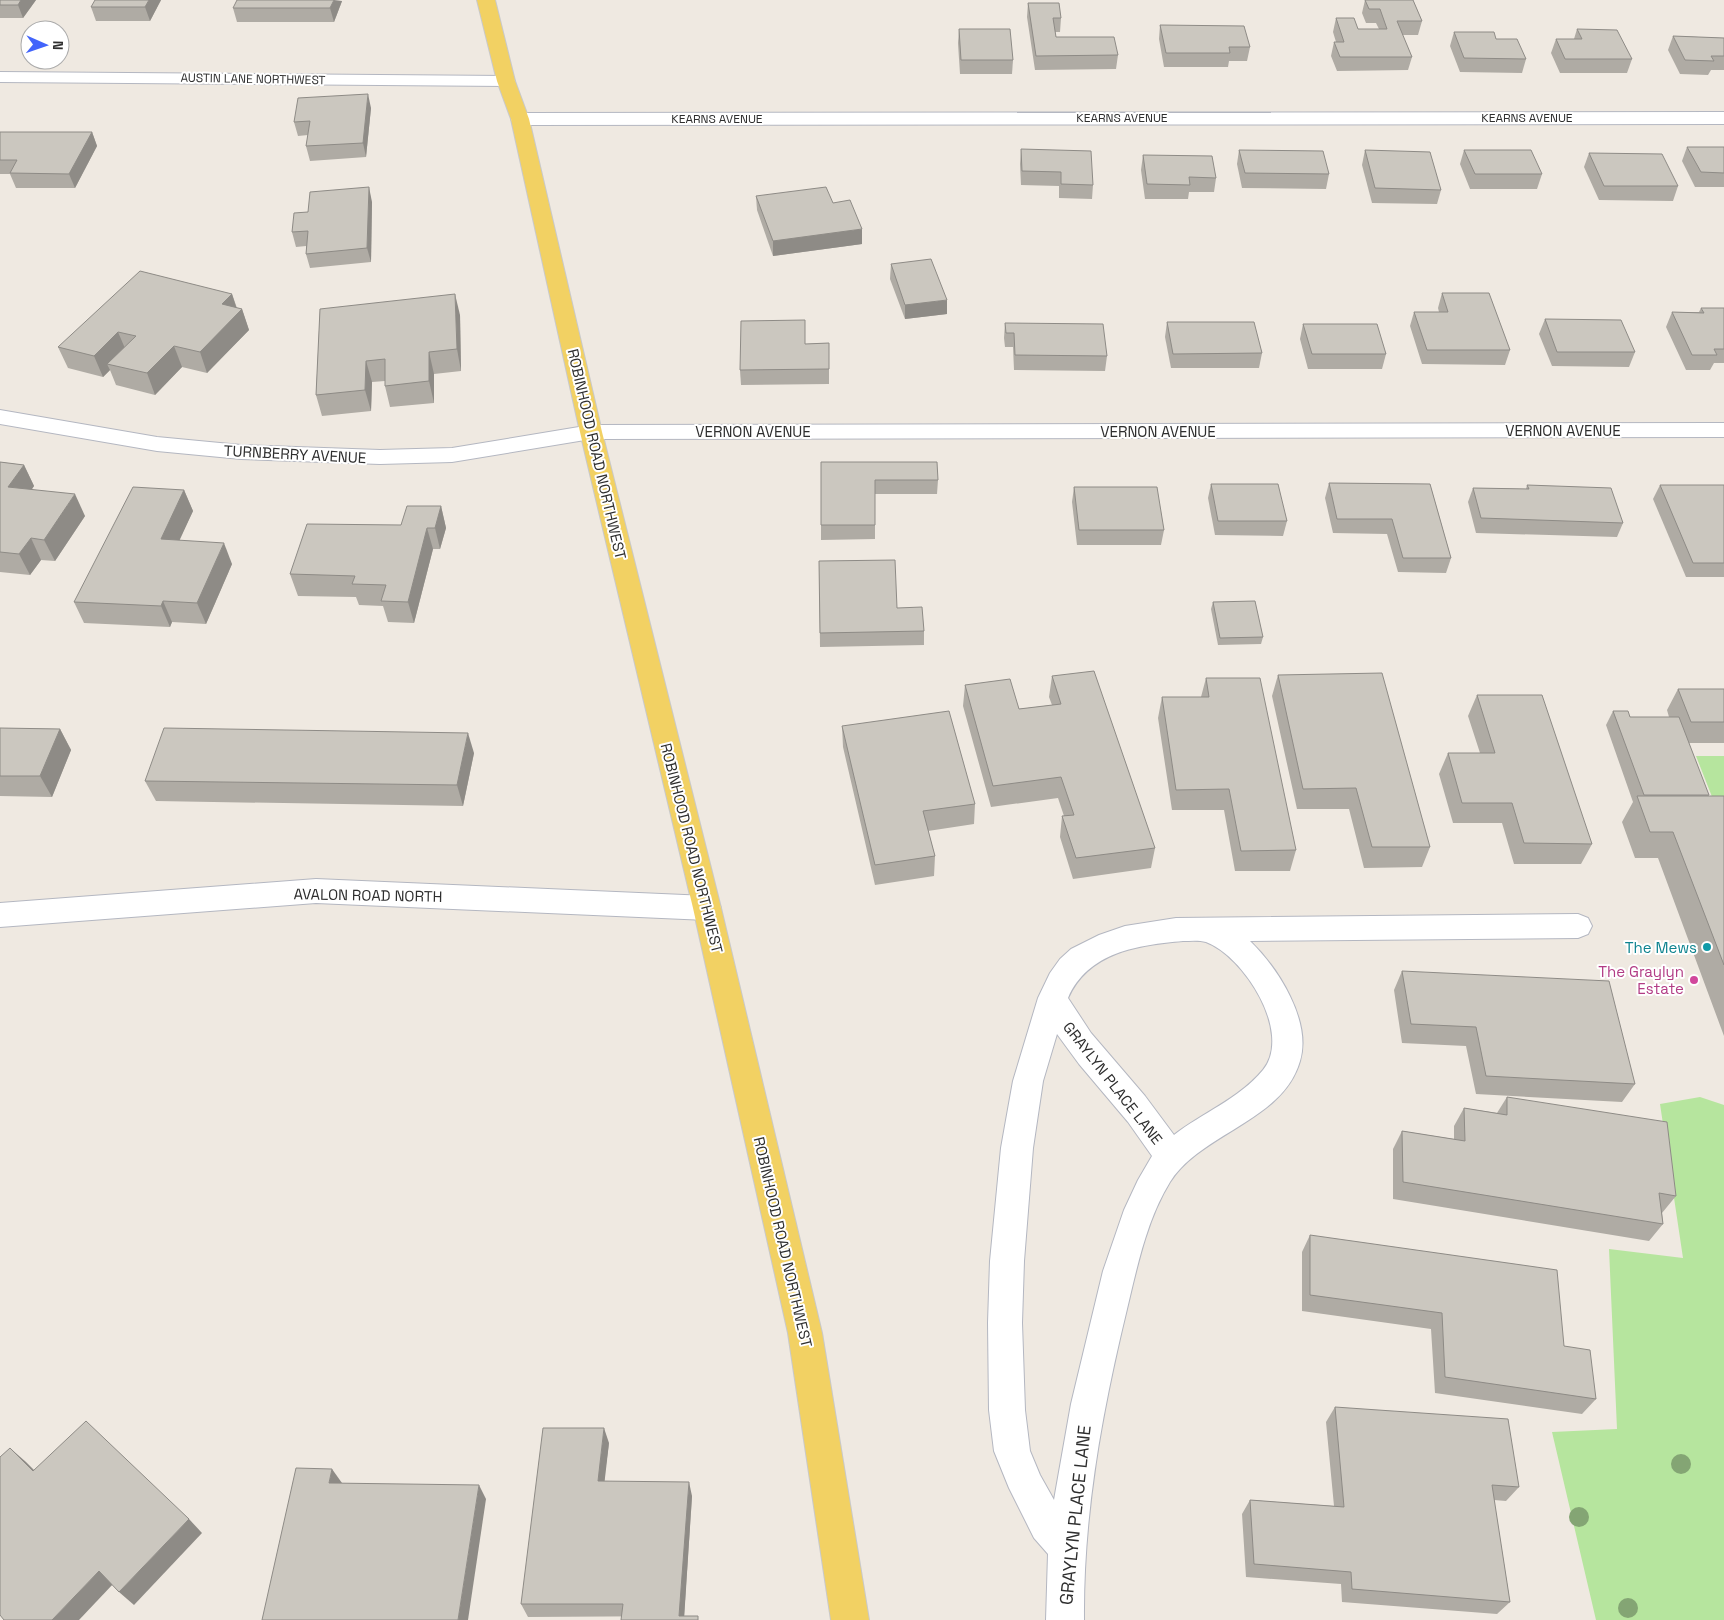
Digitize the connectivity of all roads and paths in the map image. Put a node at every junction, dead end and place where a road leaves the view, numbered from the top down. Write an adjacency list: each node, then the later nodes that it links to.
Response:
1 (486, 0): 3 (main road, ROBINHOOD ROAD NORTHWEST)
2 (0, 77): 3 (street, AUSTIN LANE NORTHWEST)
3 (506, 81): 5 (main road, ROBINHOOD ROAD NORTHWEST)
4 (1724, 118): 5 (street, KEARNS AVENUE)
5 (520, 119): 8 (main road, ROBINHOOD ROAD NORTHWEST)
6 (0, 417): 8 (street, TURNBERRY AVENUE)
7 (1724, 430): 8 (street, VERNON AVENUE)
8 (591, 432): 9 (main road, ROBINHOOD ROAD NORTHWEST)
9 (707, 908): 10 (street, AVALON ROAD NORTH); 16 (main road, ROBINHOOD ROAD NORTHWEST)
10 (0, 915)
11 (1578, 926): 12 (street)
12 (1207, 930): 13 (street, GRAYLYN PLACE LANE); 14 (street, GRAYLYN PLACE LANE)
13 (1053, 998): 14 (street, GRAYLYN PLACE LANE); 15 (street)
14 (1170, 1156): 15 (street, GRAYLYN PLACE LANE)
15 (1068, 1549): 17 (street, GRAYLYN PLACE LANE)
16 (850, 1620)
17 (1065, 1620)

